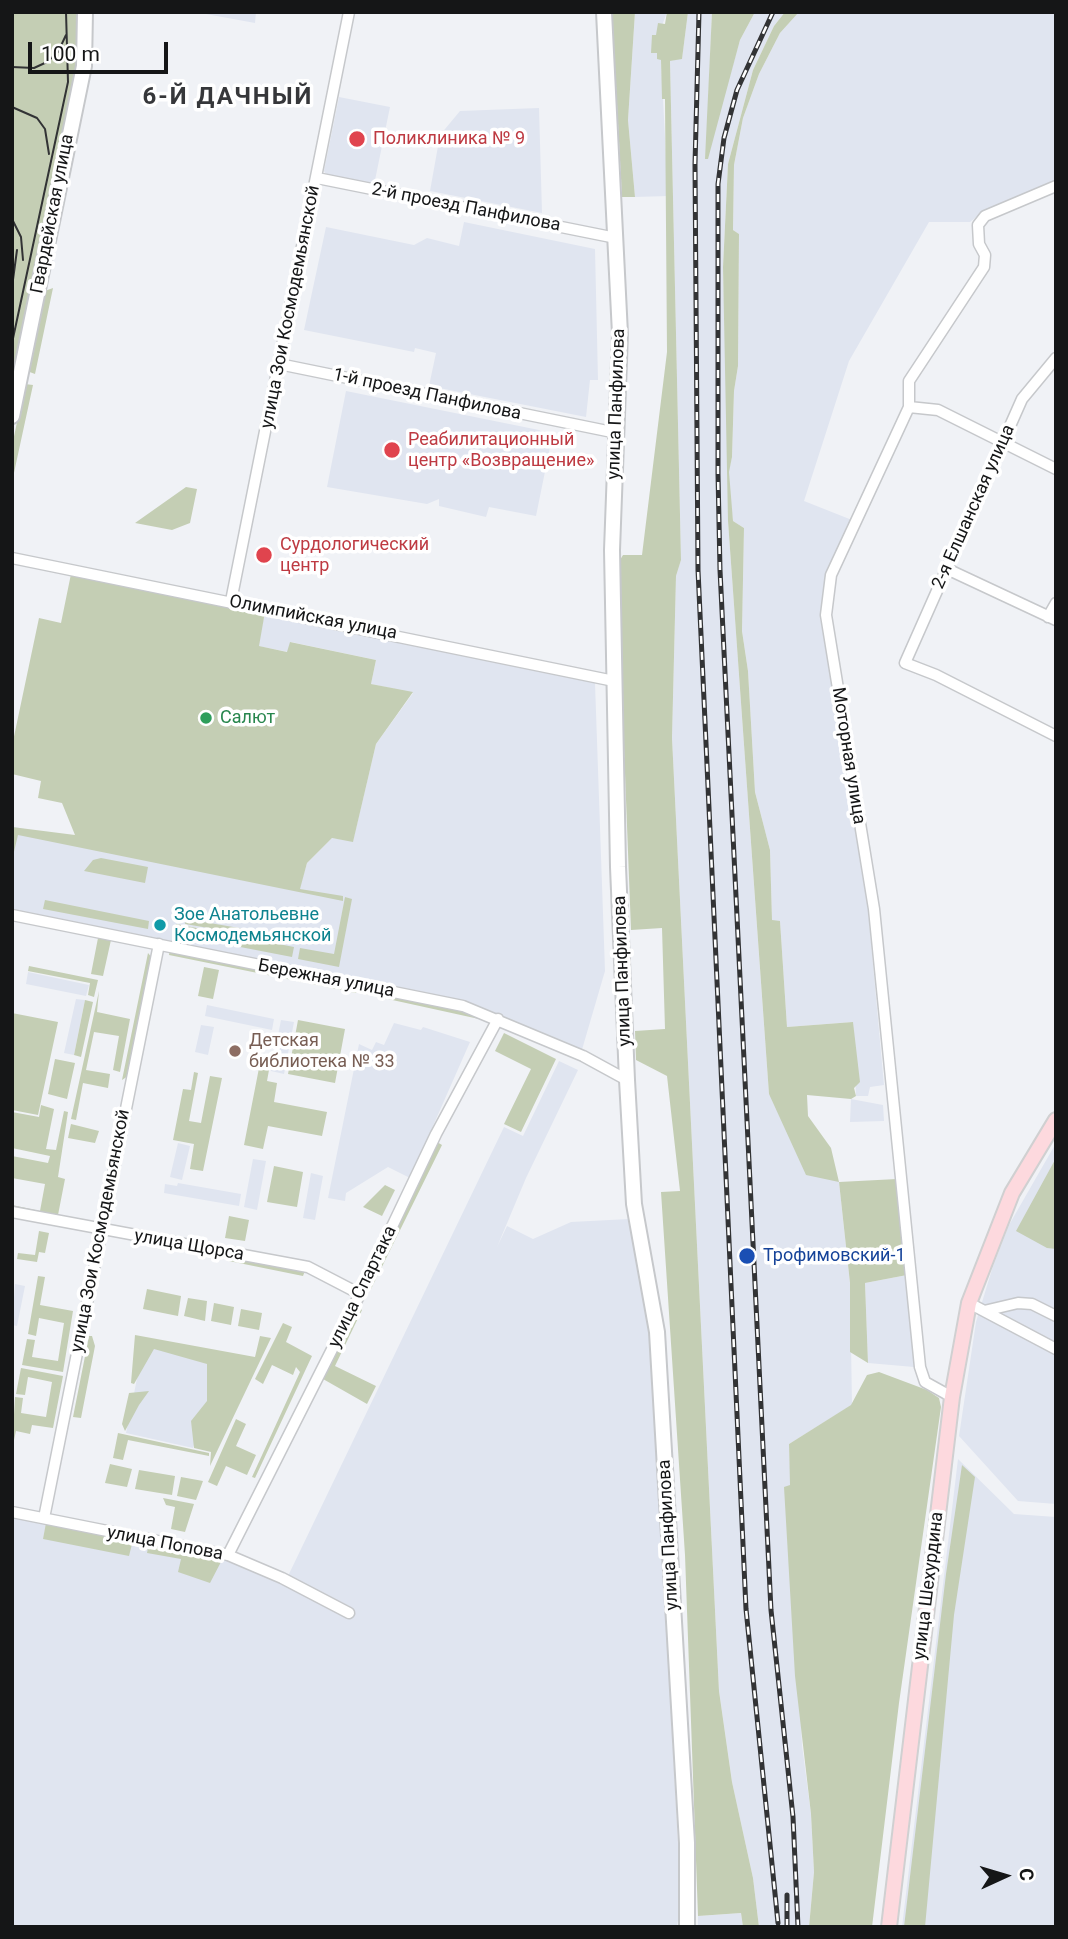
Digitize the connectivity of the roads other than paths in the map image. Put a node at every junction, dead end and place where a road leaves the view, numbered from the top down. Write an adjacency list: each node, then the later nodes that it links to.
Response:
1 (85, 12): 10 (main road, Гвардейская улица)
2 (349, 12): 4 (street, улица Зои Космодемьянской)
3 (604, 12): 6 (main road, улица Панфилова)
4 (317, 178): 6 (street, 2-й проезд Панфилова); 8 (street, улица Зои Космодемьянской)
5 (1056, 186): 9 (street, Моторная улица)
6 (616, 238): 11 (main road, улица Панфилова)
7 (1056, 358): 12 (street, 2-я Елшанская улица)
8 (279, 364): 11 (street, 1-й проезд Панфилова); 16 (street, улица Зои Космодемьянской)
9 (909, 407): 12 (street); 33 (street, Моторная улица)
10 (12, 415)
11 (617, 433): 19 (main road, улица Панфилова)
12 (1003, 442): 13 (street); 15 (street, 2-я Елшанская улица)
13 (1056, 469)
14 (12, 558): 16 (street, Олимпийская улица)
15 (947, 569): 18 (street); 20 (street, 2-я Елшанская улица)
16 (231, 601): 19 (street, Олимпийская улица)
17 (1056, 603): 18 (street)
18 (1052, 618)
19 (614, 681): 24 (main road, улица Панфилова)
20 (1056, 736)
21 (12, 915): 22 (street, Бережная улица)
22 (159, 944): 23 (street, Бережная улица); 27 (street, улица Зои Космодемьянской)
23 (498, 1019): 24 (street, Бережная улица); 28 (street, улица Спартака)
24 (627, 1080): 38 (main road, улица Панфилова)
25 (1056, 1120): 29 (main road, улица Шехурдина)
26 (12, 1212): 27 (street, улица Щорса)
27 (100, 1230): 28 (street, улица Щорса); 35 (street, улица Зои Космодемьянской)
28 (360, 1294): 36 (street, улица Спартака)
29 (969, 1303): 30 (street); 33 (main road, улица Шехурдина)
30 (984, 1311): 31 (street); 32 (street)
31 (1056, 1316)
32 (1056, 1349)
33 (952, 1397): 39 (main road, улица Шехурдина)
34 (12, 1512): 35 (street, улица Попова)
35 (44, 1518): 36 (street, улица Попова)
36 (228, 1555): 37 (street, улица Попова)
37 (349, 1613)
38 (687, 1927)
39 (889, 1927)

